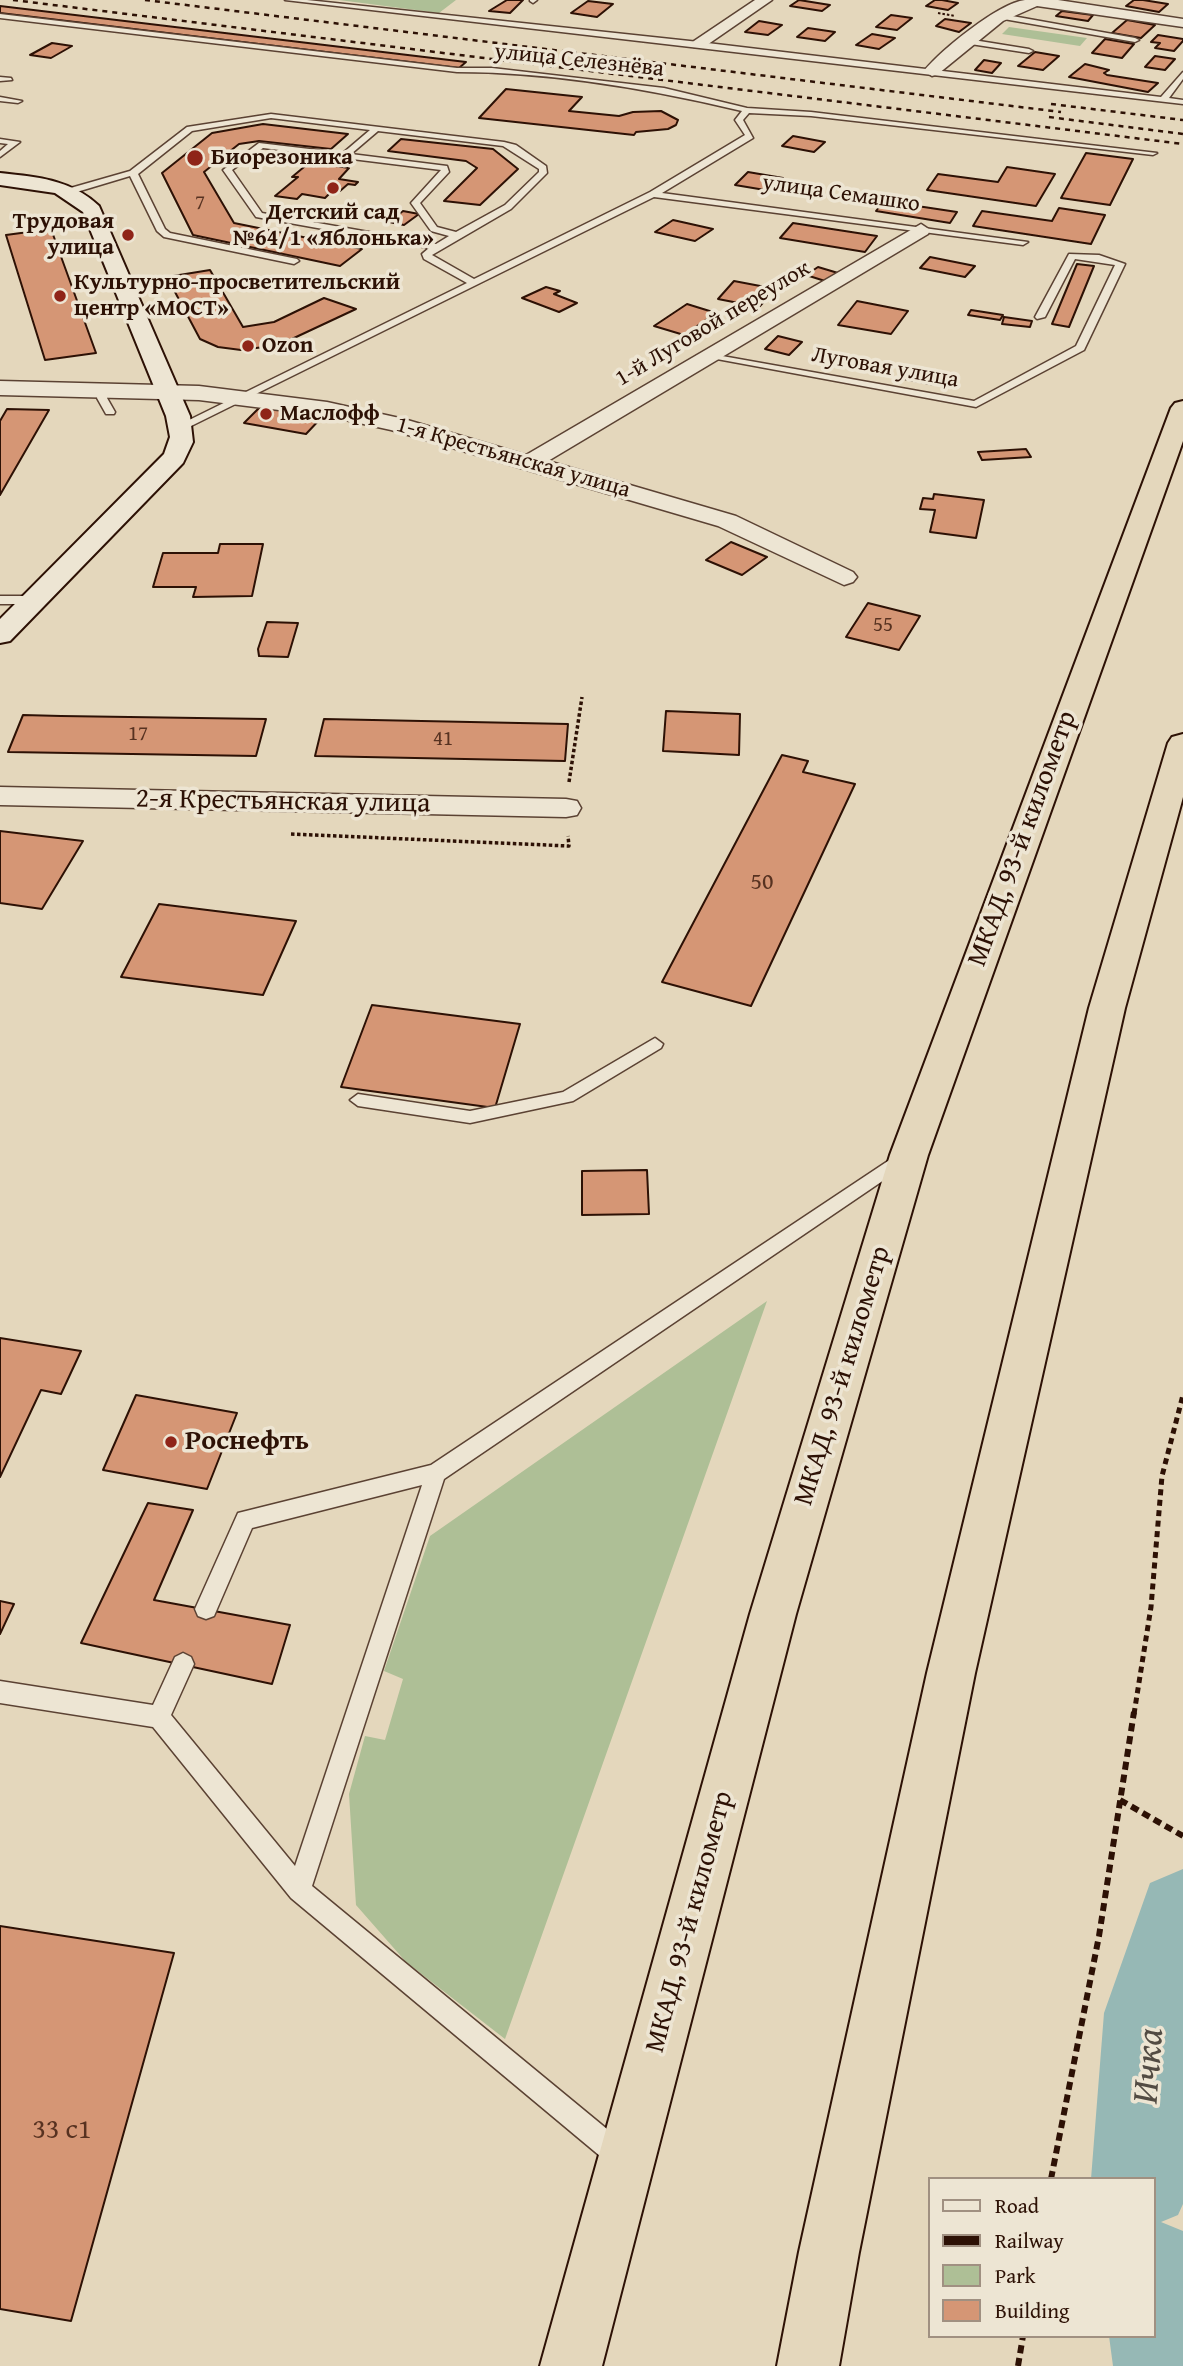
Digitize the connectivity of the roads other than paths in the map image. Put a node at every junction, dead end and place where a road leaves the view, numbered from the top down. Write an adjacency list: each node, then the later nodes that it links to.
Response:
1 (288, 0): 9 (lane)
2 (761, 0): 9 (street)
3 (1035, 0): 5 (street); 6 (street)
4 (0, 16): 17 (lane, улица Селезнёва)
5 (1001, 16): 7 (lane); 8 (street)
6 (1183, 23)
7 (1135, 40)
8 (967, 41): 10 (lane); 11 (street)
9 (699, 44): 11 (lane)
10 (1029, 51)
11 (932, 71): 14 (lane)
12 (1183, 74): 14 (lane)
13 (0, 99): 15 (lane)
14 (1163, 100): 16 (lane)
15 (18, 101)
16 (1183, 102)
17 (747, 110): 20 (lane, улица Селезнёва); 26 (lane)
18 (376, 129): 22 (lane); 23 (lane); 28 (lane)
19 (0, 141): 21 (lane)
20 (1153, 153)
21 (0, 155)
22 (345, 155): 28 (lane); 30 (lane)
23 (133, 173): 25 (lane); 31 (lane)
24 (0, 179): 25 (main road)
25 (63, 188): 37 (main road)
26 (653, 194): 27 (lane, улица Семашко); 32 (lane)
27 (921, 230): 29 (lane, улица Семашко); 34 (street, 1-й Луговой переулок)
28 (457, 234): 30 (lane)
29 (1023, 242)
30 (437, 247): 32 (lane)
31 (294, 261)
32 (474, 283): 38 (lane)
33 (1040, 317): 34 (lane, Луговая улица)
34 (711, 357): 42 (street, 1-й Луговой переулок)
35 (0, 388): 36 (street, 1-я Крестьянская улица)
36 (103, 389): 37 (street, 1-я Крестьянская улица); 40 (lane)
37 (166, 390): 38 (street, 1-я Крестьянская улица); 41 (main road)
38 (243, 397): 41 (lane); 42 (street, 1-я Крестьянская улица)
39 (1183, 408): 52 (highway, МКАД, 93-й километр)
40 (110, 412)
41 (181, 428): 45 (main road)
42 (530, 462): 43 (street, 1-я Крестьянская улица)
43 (844, 577)
44 (0, 600): 45 (lane)
45 (34, 600): 46 (main road)
46 (0, 635)
47 (1183, 743): 61 (highway)
48 (0, 796): 49 (street, 2-я Крестьянская улица)
49 (566, 808)
50 (654, 1044): 51 (lane)
51 (358, 1100)
52 (909, 1155): 53 (lane); 59 (highway, МКАД, 93-й километр)
53 (436, 1473): 54 (lane); 58 (lane)
54 (206, 1609)
55 (183, 1664): 57 (lane)
56 (0, 1692): 57 (lane)
57 (159, 1717): 58 (lane)
58 (299, 1891): 59 (lane)
59 (626, 2161): 60 (highway, МКАД, 93-й километр)
60 (571, 2366)
61 (808, 2366)

